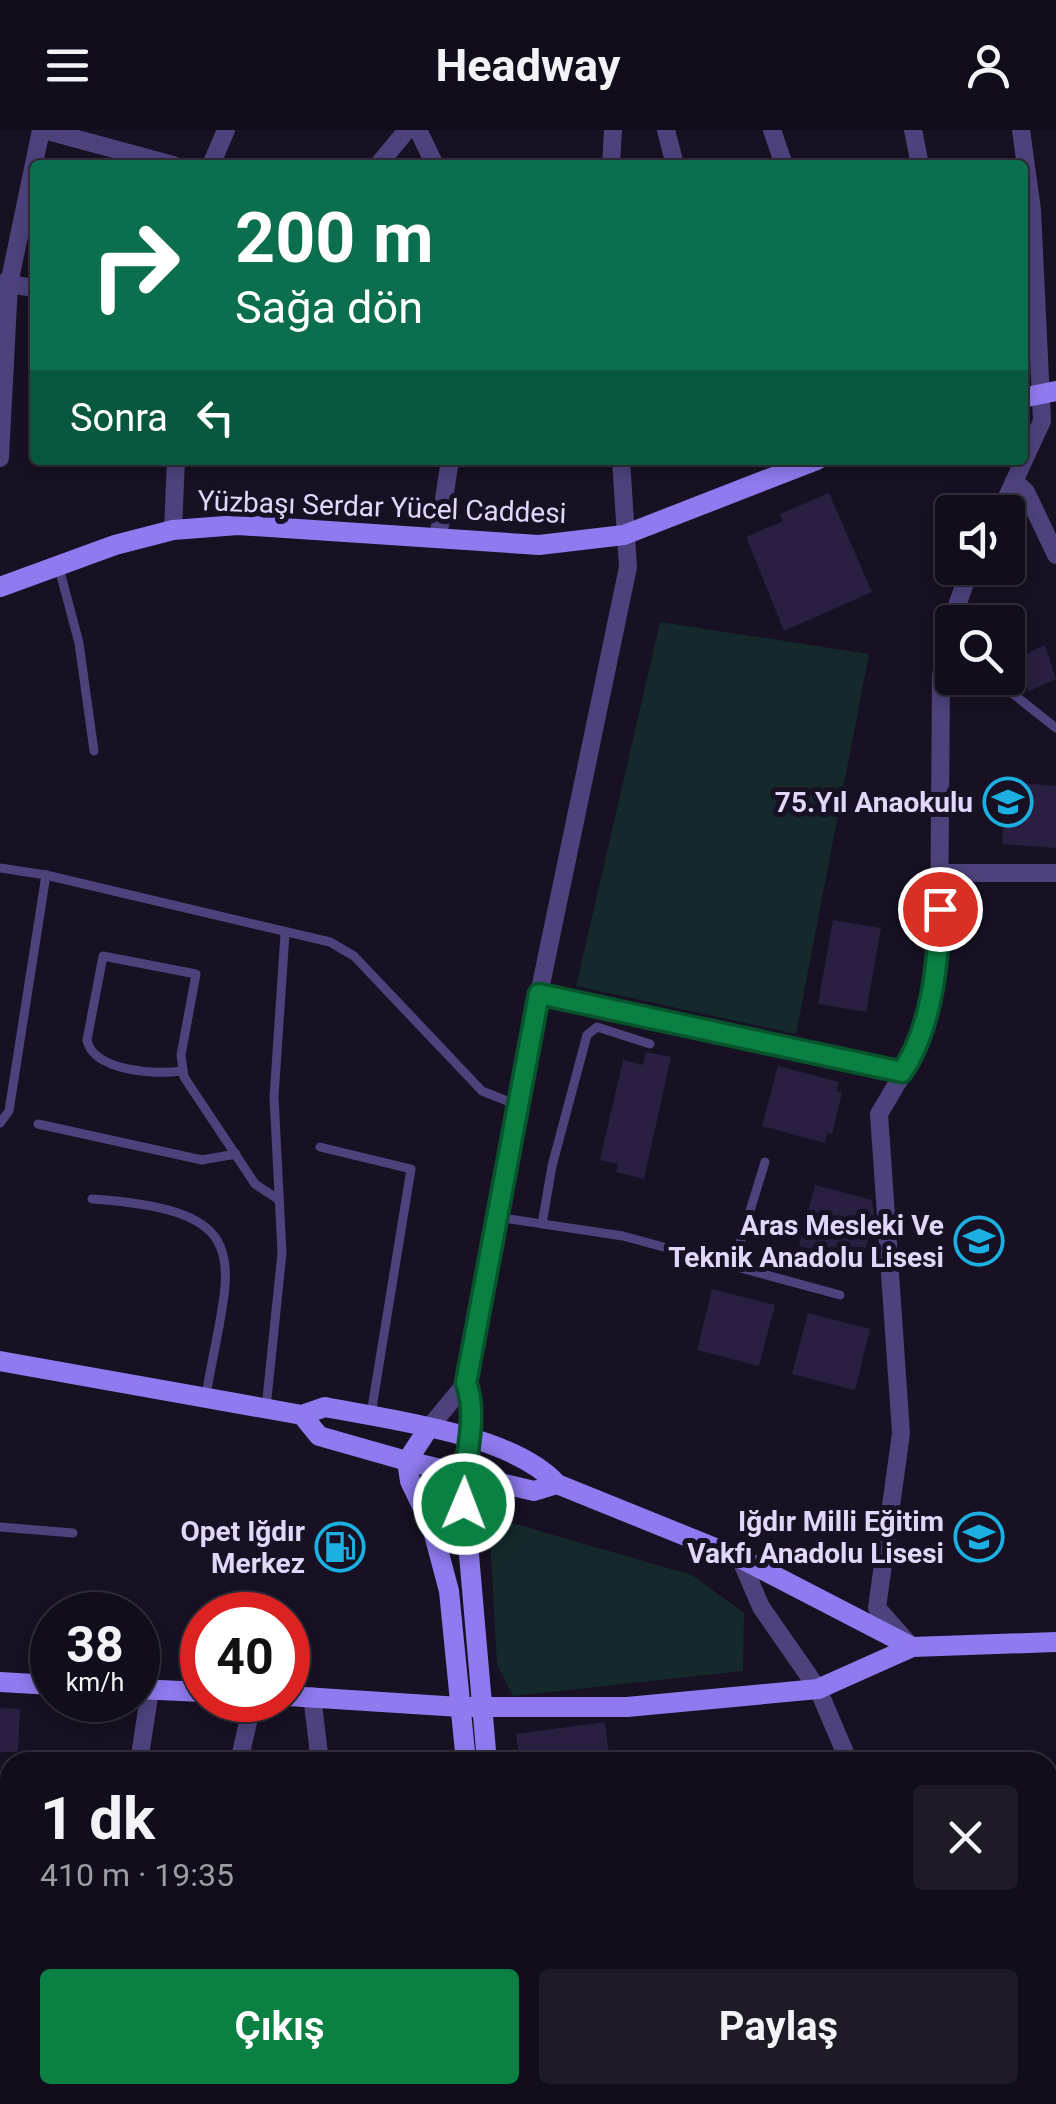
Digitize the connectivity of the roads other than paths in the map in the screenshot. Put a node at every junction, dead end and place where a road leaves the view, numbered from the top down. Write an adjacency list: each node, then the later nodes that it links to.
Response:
1 (42, 130): 10 (street); 11 (street)
2 (226, 130): 13 (street)
3 (406, 130): 14 (street)
4 (418, 130): 15 (street)
5 (614, 130): 16 (street)
6 (666, 130): 17 (street)
7 (772, 130): 18 (street)
8 (913, 130): 19 (street)
9 (1021, 130): 20 (street)
10 (102, 136): 12 (street)
11 (35, 160)
12 (161, 160)
13 (213, 160)
14 (382, 160)
15 (433, 160)
16 (611, 160)
17 (674, 160)
18 (782, 160)
19 (919, 160)
20 (1025, 160)
21 (30, 179): 23 (street)
22 (1028, 181): 25 (street)
23 (4, 284): 24 (street); 27 (street)
24 (30, 287)
25 (1040, 394): 26 (street)
26 (1028, 451)
27 (0, 458)
28 (176, 465): 35 (street)
29 (449, 465): 37 (street)
30 (620, 465): 36 (street)
31 (1021, 465): 33 (street)
32 (777, 466): 36 (street, Yüzbaşı Serdar Yücel Caddesi)
33 (1014, 481): 34 (street); 38 (street)
34 (1008, 495)
35 (174, 530): 37 (street, Yüzbaşı Serdar Yücel Caddesi); 39 (street, Yüzbaşı Serdar Yücel Caddesi)
36 (624, 535): 37 (street, Yüzbaşı Serdar Yücel Caddesi); 50 (street)
37 (438, 538)
38 (1056, 555)
39 (58, 566): 40 (street, Yüzbaşı Serdar Yücel Caddesi); 44 (lane)
40 (0, 587)
41 (941, 695): 46 (street)
42 (1014, 695): 43 (lane)
43 (1056, 728)
44 (94, 751)
45 (0, 868): 48 (lane)
46 (942, 873): 47 (street); 53 (street)
47 (1056, 873)
48 (46, 875): 49 (lane); 55 (lane)
49 (286, 934): 54 (lane); 61 (lane)
50 (539, 994): 53 (street); 54 (street)
51 (650, 1044): 63 (lane)
52 (182, 1071): 52 (lane); 58 (lane)
53 (902, 1072): 81 (street)
54 (517, 1105): 62 (street)
55 (0, 1123)
56 (38, 1124): 58 (lane)
57 (320, 1148): 71 (lane)
58 (236, 1154): 61 (lane)
59 (764, 1162): 64 (lane)
60 (92, 1199): 68 (lane)
61 (279, 1200): 69 (lane)
62 (496, 1218): 63 (lane); 67 (street)
63 (542, 1224): 64 (lane)
64 (734, 1266): 65 (lane)
65 (840, 1294)
66 (0, 1361): 68 (street)
67 (466, 1383): 72 (street); 73 (street)
68 (206, 1395): 69 (street)
69 (266, 1408): 70 (street)
70 (302, 1415): 71 (street); 74 (street)
71 (371, 1416): 72 (street)
72 (428, 1430): 73 (street); 74 (street)
73 (468, 1439): 75 (street); 76 (street)
74 (408, 1461): 75 (street); 86 (street)
75 (462, 1474): 76 (street); 86 (street)
76 (557, 1484): 79 (street)
77 (0, 1527): 78 (lane)
78 (73, 1533)
79 (740, 1558): 81 (street); 84 (street)
80 (1056, 1642): 81 (street)
81 (912, 1647): 84 (street)
82 (0, 1682): 83 (street)
83 (30, 1684)
84 (818, 1689): 86 (street); 94 (street)
85 (312, 1696): 86 (street); 91 (street)
86 (470, 1707): 92 (street); 93 (street)
87 (142, 1722): 89 (street)
88 (248, 1722): 90 (street)
89 (140, 1752)
90 (241, 1752)
91 (319, 1752)
92 (467, 1752)
93 (484, 1752)
94 (845, 1752)

